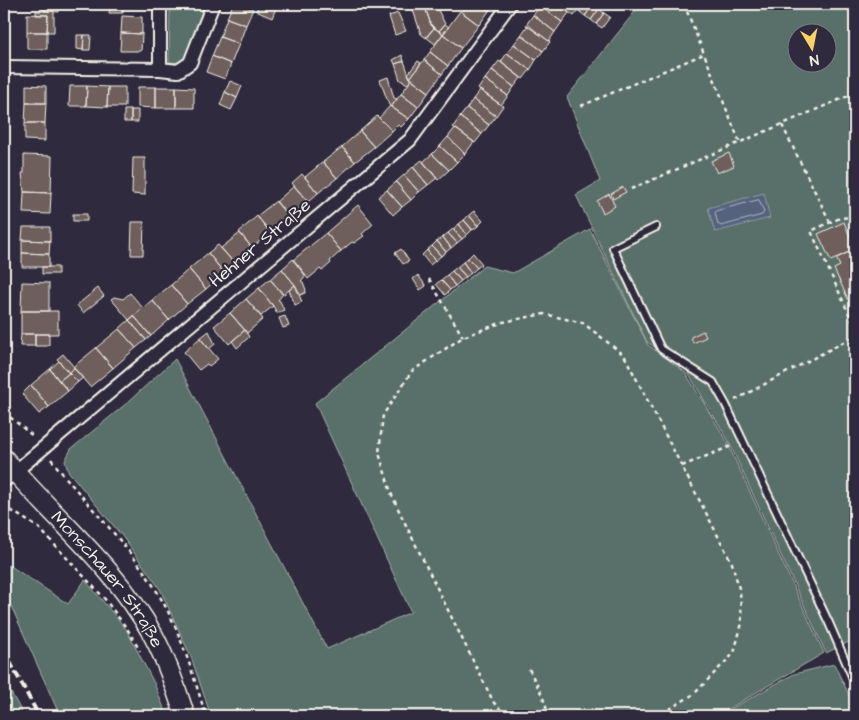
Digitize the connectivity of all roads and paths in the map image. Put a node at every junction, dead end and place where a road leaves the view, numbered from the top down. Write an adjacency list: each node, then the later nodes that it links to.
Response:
1 (160, 4): 7 (street)
2 (213, 4): 7 (street)
3 (510, 4): 25 (street, Hehner Straße)
4 (684, 4): 5 (path)
5 (704, 54): 9 (path); 11 (path)
6 (4, 66): 7 (street)
7 (160, 70)
8 (855, 93): 10 (path)
9 (581, 106)
10 (782, 125): 11 (path); 14 (path)
11 (740, 143): 12 (path)
12 (631, 190)
13 (855, 217): 14 (path)
14 (830, 222): 17 (path)
15 (656, 227): 22 (lane)
16 (429, 279): 19 (path)
17 (855, 327)
18 (855, 336): 22 (path)
19 (463, 337): 26 (path); 34 (path)
20 (4, 351): 21 (path)
21 (4, 365)
22 (726, 405): 24 (lane)
23 (4, 412): 25 (path)
24 (744, 441): 26 (path); 31 (lane)
25 (43, 449): 27 (street, Hehner Straße); 33 (path)
26 (682, 466): 36 (path)
27 (7, 470): 32 (main road, Monschauer Straße)
28 (4, 506): 29 (path)
29 (142, 653)
30 (529, 669): 35 (path)
31 (855, 683)
32 (186, 716)
33 (206, 716)
34 (507, 716)
35 (549, 716)
36 (658, 716)

